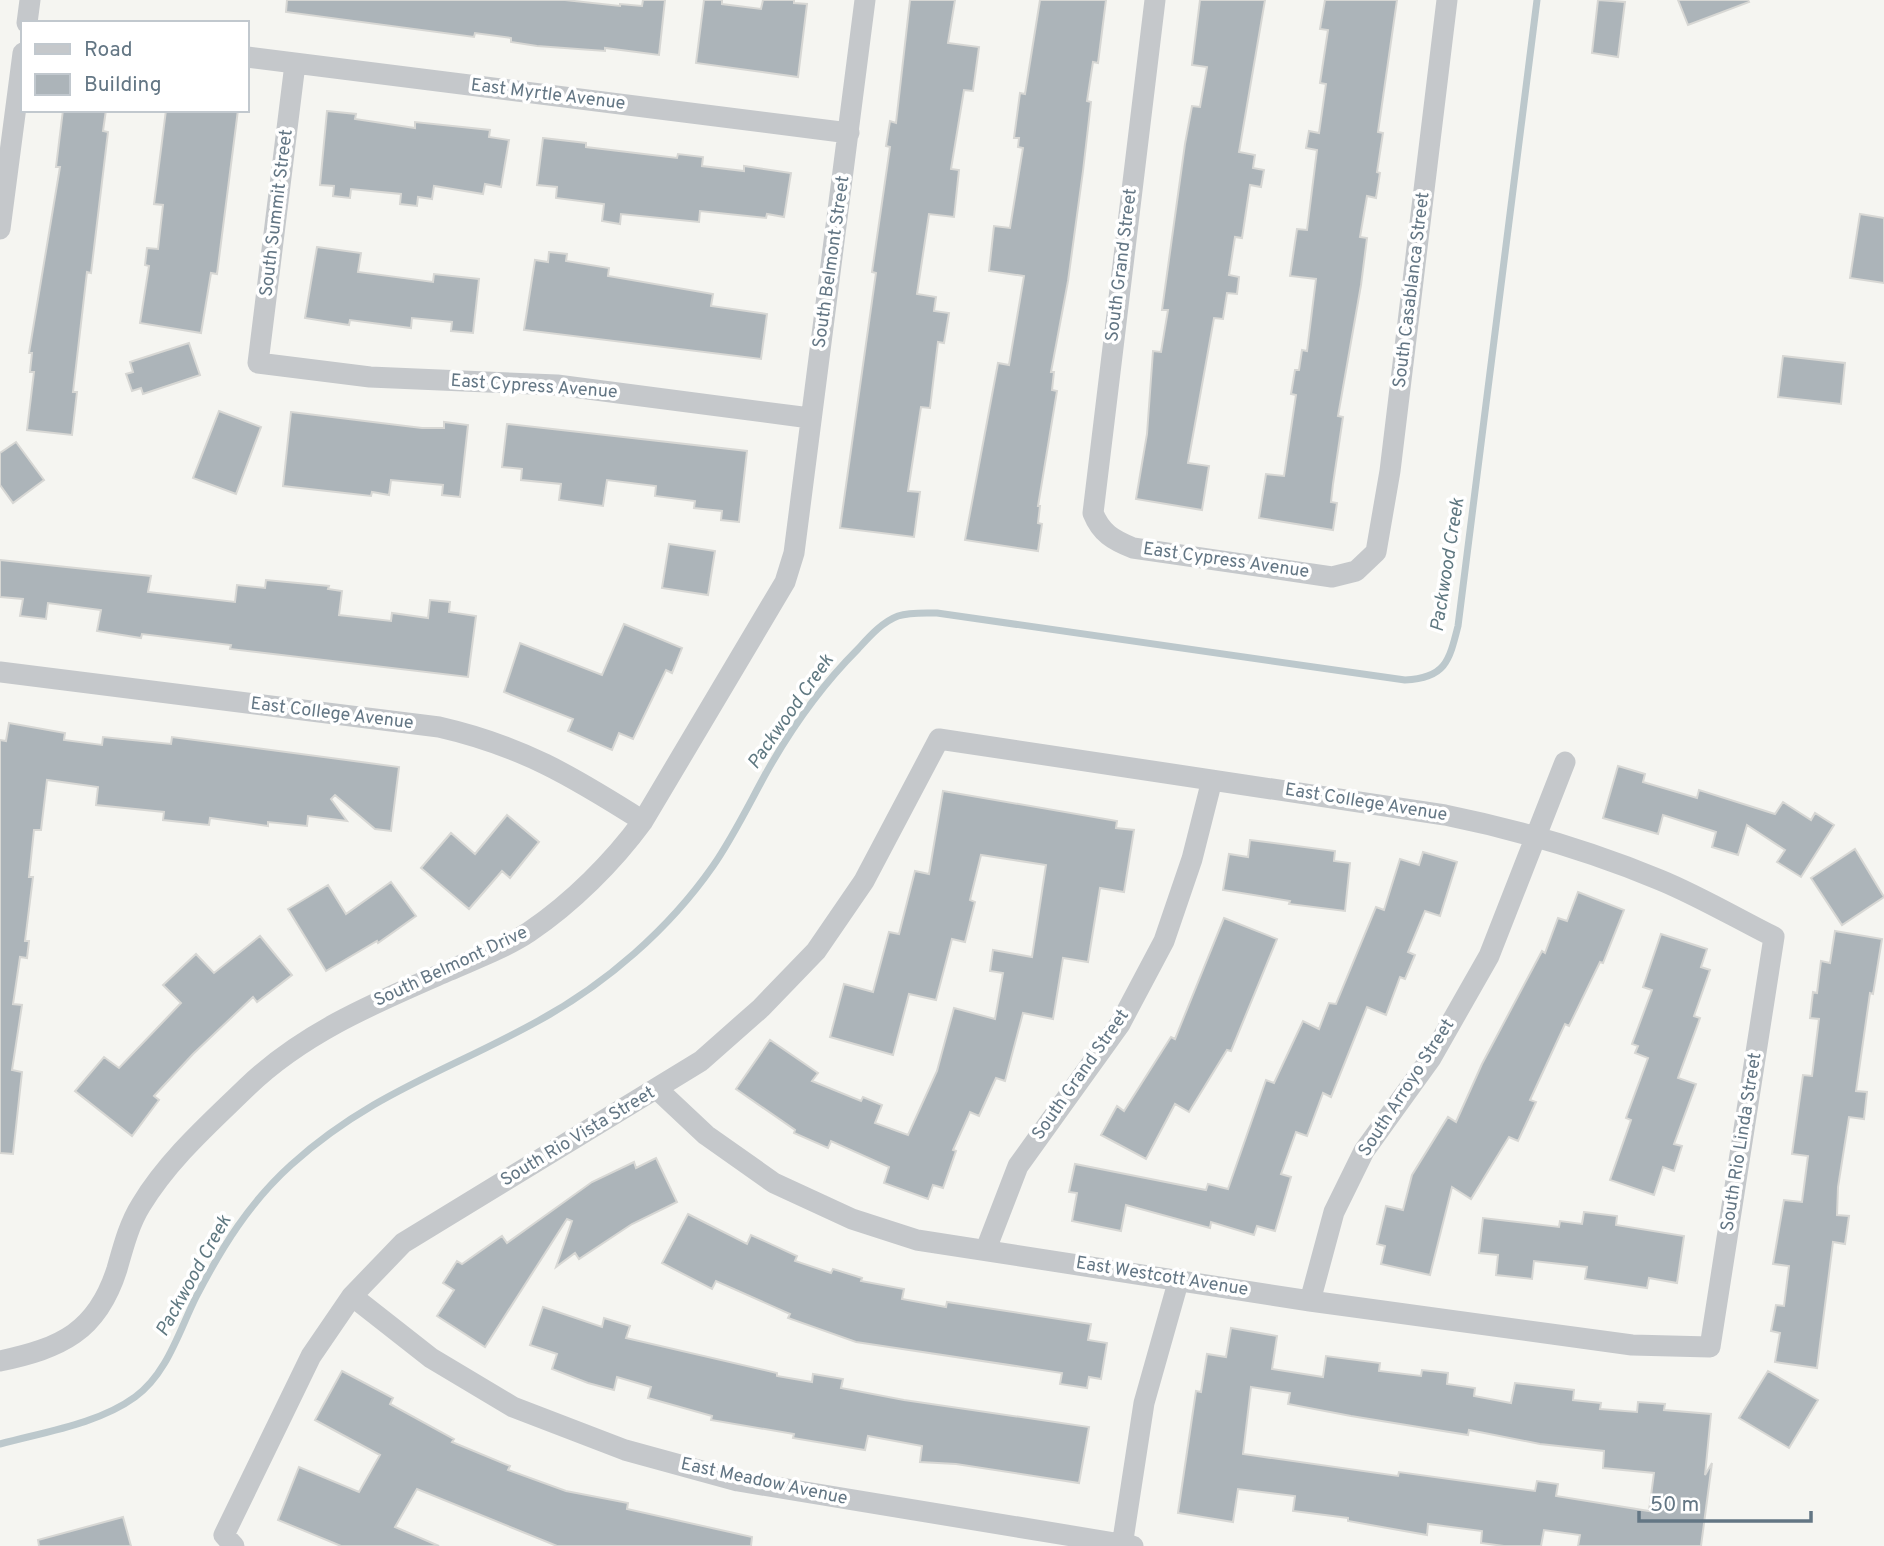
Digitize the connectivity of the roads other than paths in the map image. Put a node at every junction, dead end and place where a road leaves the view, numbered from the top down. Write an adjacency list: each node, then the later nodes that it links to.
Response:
1 (30, 0): 5 (street)
2 (865, 0): 9 (street, South Belmont Street)
3 (1155, 0): 14 (street, South Grand Street)
4 (1447, 0): 15 (street, South Casablanca Street)
5 (27, 21)
6 (248, 57): 7 (street, East Myrtle Avenue)
7 (295, 64): 9 (street, East Myrtle Avenue); 11 (street, South Summit Street)
8 (21, 68): 10 (street)
9 (849, 133): 12 (street, South Belmont Street)
10 (0, 229)
11 (258, 363): 12 (street, East Cypress Avenue)
12 (810, 418): 13 (street, South Belmont Street)
13 (799, 523): 20 (street, South Belmont Drive)
14 (1100, 529): 15 (street, East Cypress Avenue)
15 (1356, 571)
16 (0, 672): 20 (street, East College Avenue)
17 (939, 739): 19 (street, East College Avenue); 23 (street, South Rio Vista Street)
18 (1565, 762): 21 (street, South Arroyo Street)
19 (1212, 780): 21 (street, East College Avenue); 24 (street, South Grand Street)
20 (643, 821): 29 (street, South Belmont Drive)
21 (1536, 836): 22 (street, East College Avenue); 27 (street, South Arroyo Street)
22 (1774, 937): 28 (street, South Rio Linda Street)
23 (657, 1089): 24 (street, East Westcott Avenue); 26 (street, South Rio Vista Street)
24 (986, 1249): 25 (street, East Westcott Avenue)
25 (1179, 1279): 27 (street, East Westcott Avenue); 31 (street)
26 (352, 1296): 30 (street, South Rio Vista Street); 31 (street, East Meadow Avenue)
27 (1310, 1301): 28 (street, East Westcott Avenue)
28 (1710, 1347)
29 (0, 1361)
30 (229, 1541)
31 (1125, 1545)

